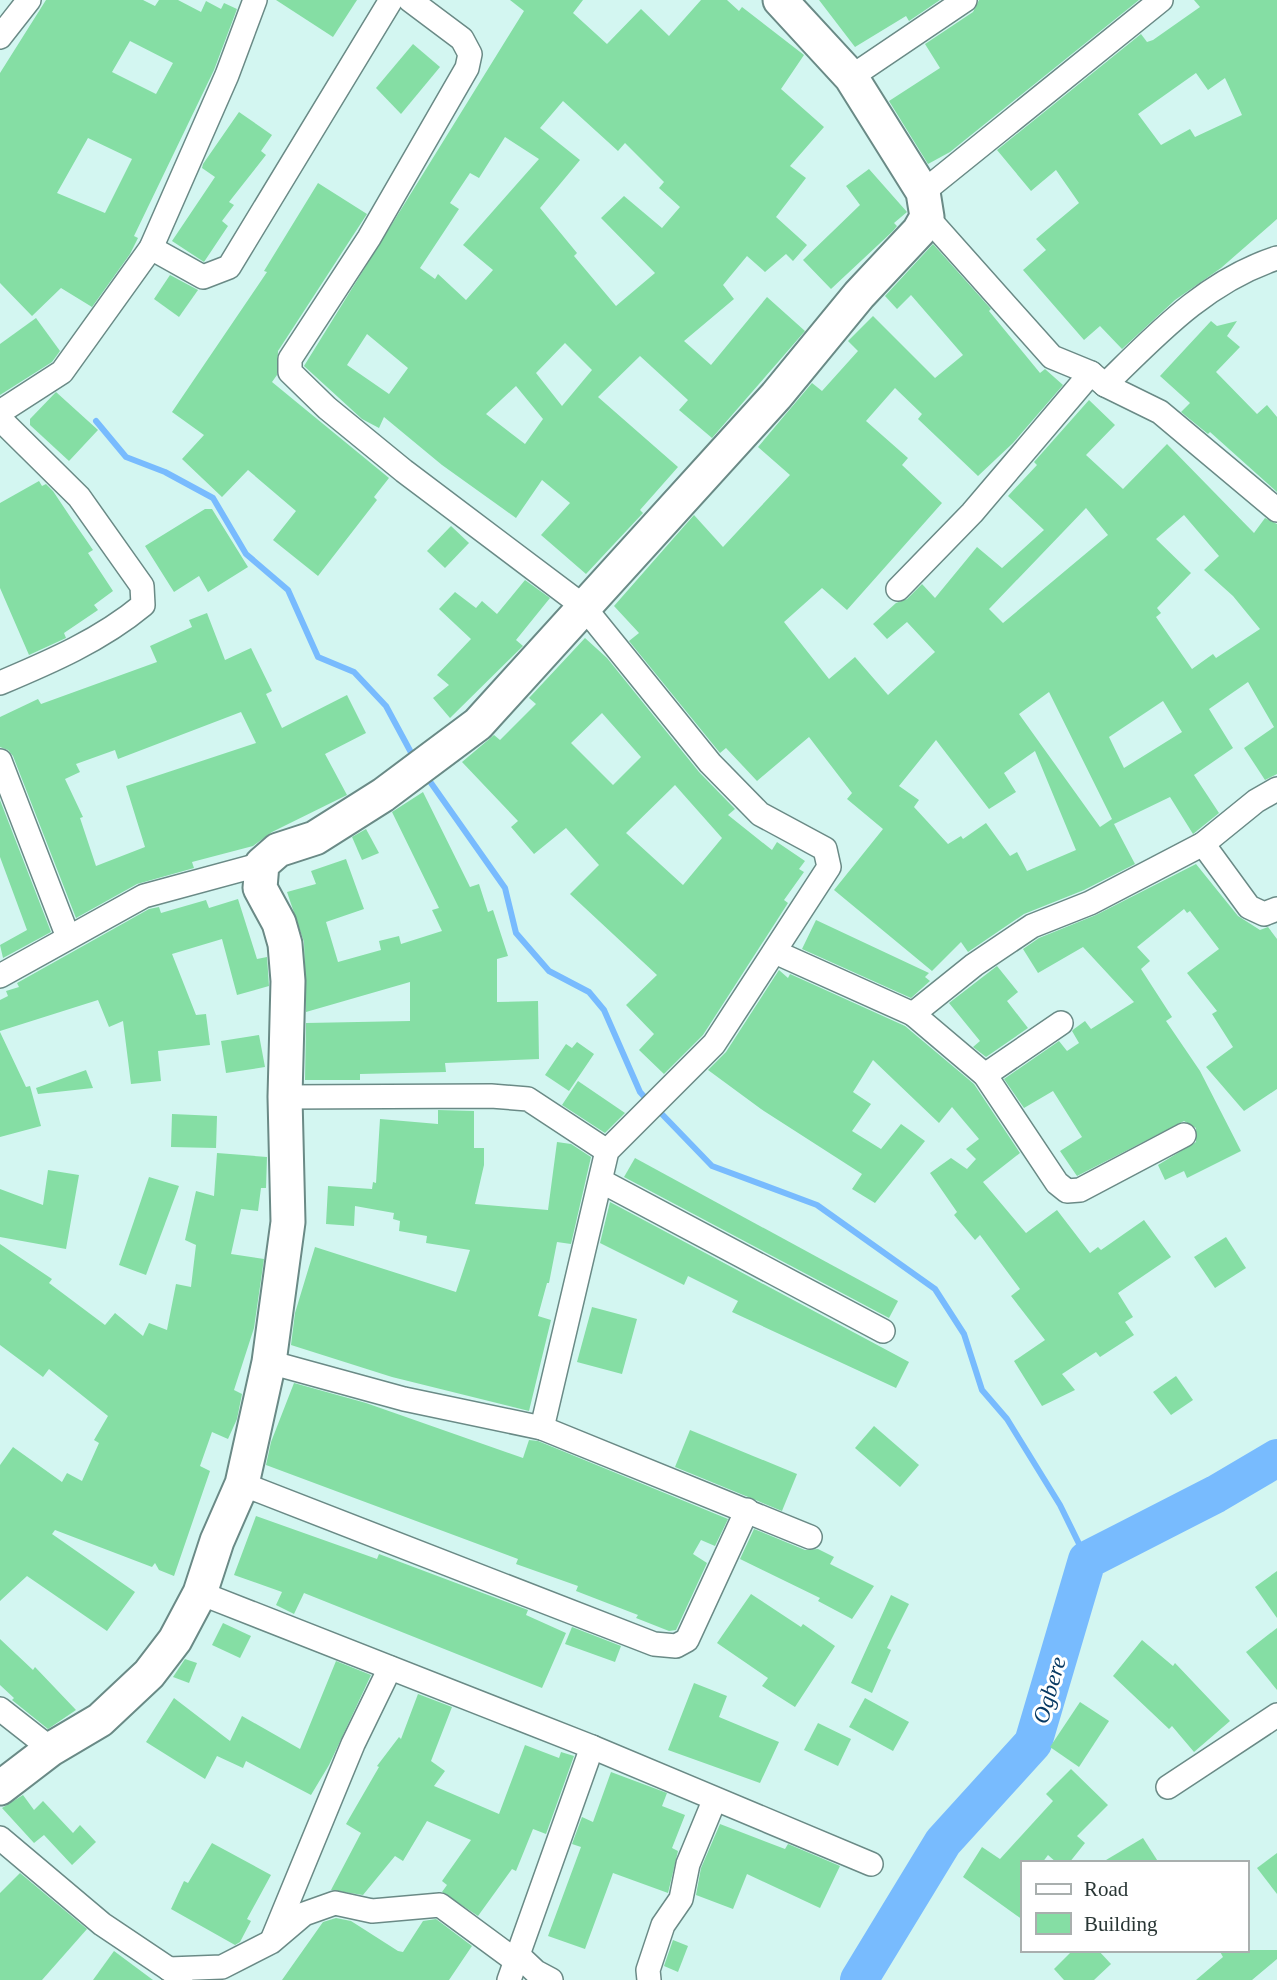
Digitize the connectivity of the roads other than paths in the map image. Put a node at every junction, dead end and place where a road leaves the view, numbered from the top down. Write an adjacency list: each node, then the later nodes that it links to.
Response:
1 (29, 0): 8 (street)
2 (256, 0): 11 (street)
3 (391, 0): 11 (street)
4 (410, 0): 18 (street)
5 (780, 0): 9 (street)
6 (965, 0): 9 (street)
7 (1161, 0): 10 (street)
8 (0, 37)
9 (851, 77): 10 (street)
10 (925, 205): 13 (street); 18 (street)
11 (151, 248): 14 (street)
12 (1277, 258): 13 (street)
13 (1098, 379): 16 (street); 17 (street)
14 (0, 412)
15 (0, 419): 19 (street)
16 (1277, 510)
17 (898, 589)
18 (583, 606): 23 (street); 26 (street)
19 (0, 683)
20 (0, 761): 25 (street)
21 (1277, 789): 22 (street)
22 (1203, 844): 24 (street); 28 (street)
23 (262, 864): 25 (street); 31 (street)
24 (1277, 909)
25 (68, 937): 27 (street)
26 (775, 952): 28 (street); 33 (street)
27 (0, 976)
28 (913, 1014): 30 (street)
29 (1061, 1023): 30 (street)
30 (985, 1075): 32 (street)
31 (285, 1097): 33 (street); 36 (street)
32 (1184, 1135)
33 (607, 1151): 34 (street)
34 (601, 1181): 35 (street); 37 (street)
35 (883, 1331)
36 (269, 1362): 37 (street); 38 (street)
37 (542, 1428): 39 (street)
38 (242, 1484): 39 (street); 41 (street)
39 (747, 1510): 40 (street)
40 (810, 1537)
41 (200, 1593): 42 (street); 46 (street)
42 (390, 1668): 45 (street); 52 (street)
43 (0, 1709): 46 (street)
44 (1277, 1716): 47 (street)
45 (592, 1747): 49 (street); 53 (street)
46 (51, 1749): 48 (street)
47 (1168, 1787)
48 (0, 1788)
49 (714, 1801): 51 (street); 56 (street)
50 (0, 1838): 54 (street)
51 (871, 1864)
52 (271, 1942): 53 (street); 54 (street)
53 (514, 1965): 55 (street)
54 (177, 1974)
55 (551, 1980)
56 (649, 1980)

